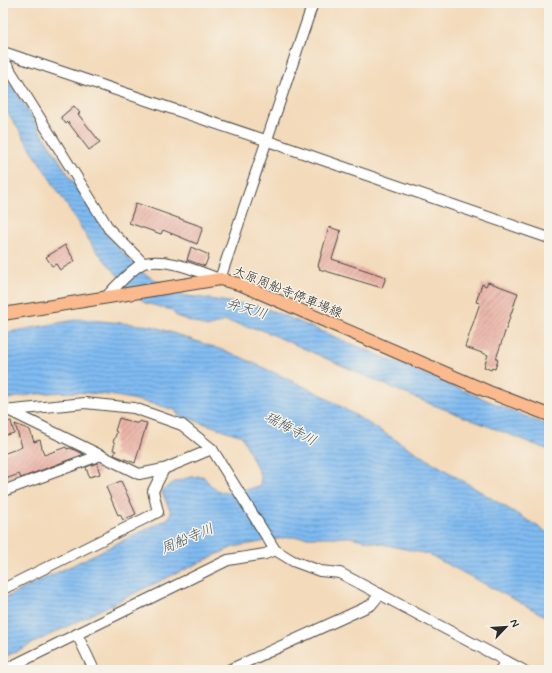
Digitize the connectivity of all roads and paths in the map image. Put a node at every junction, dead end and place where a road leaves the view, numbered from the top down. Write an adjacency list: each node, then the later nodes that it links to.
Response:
1 (312, 3): 4 (street)
2 (3, 52): 4 (street)
3 (3, 59): 6 (street)
4 (265, 140): 5 (street); 7 (street)
5 (549, 238)
6 (143, 263): 7 (street); 8 (street)
7 (220, 279): 8 (main road, 大原周船寺停車場線); 11 (main road, 大原周船寺停車場線)
8 (107, 296): 9 (main road, 大原周船寺停車場線)
9 (3, 314)
10 (5, 410): 12 (street); 13 (street)
11 (549, 415)
12 (212, 449): 14 (street); 16 (street)
13 (101, 455): 14 (street); 15 (street)
14 (164, 469): 17 (street)
15 (3, 491)
16 (275, 550): 18 (street); 19 (street)
17 (3, 589)
18 (380, 594): 20 (street); 23 (street)
19 (77, 634): 21 (street); 22 (street)
20 (506, 661): 24 (street); 25 (street)
21 (4, 670)
22 (94, 670)
23 (229, 670)
24 (500, 670)
25 (523, 670)

